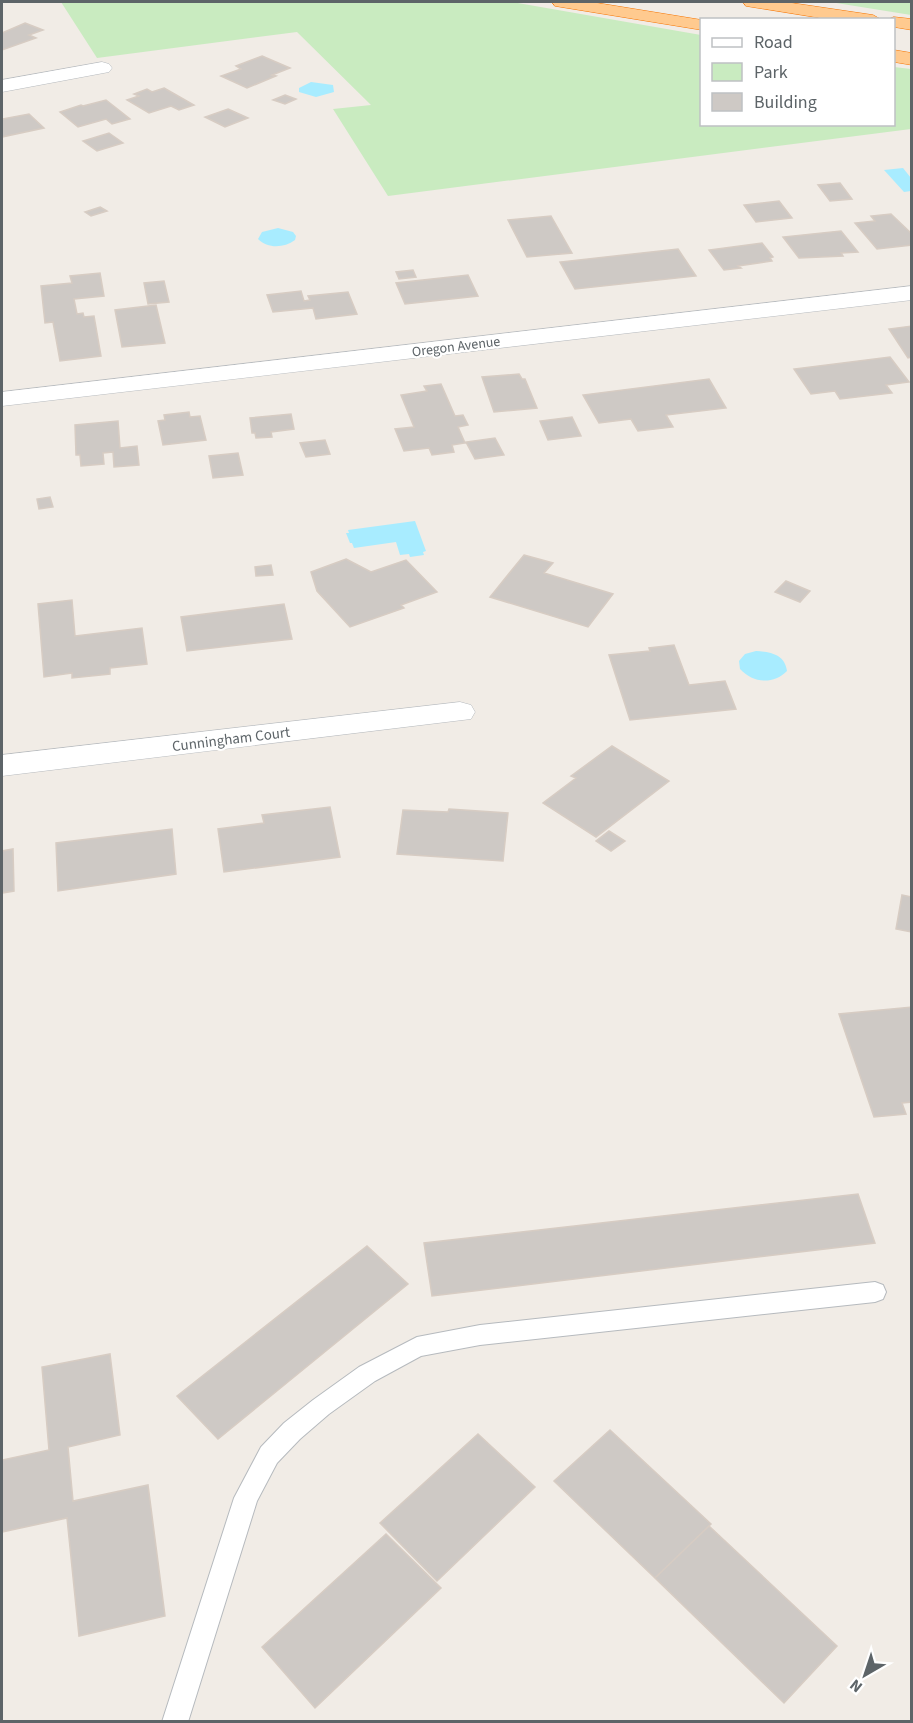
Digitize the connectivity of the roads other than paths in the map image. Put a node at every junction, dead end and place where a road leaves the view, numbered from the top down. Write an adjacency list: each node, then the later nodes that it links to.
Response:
1 (561, 2): 5 (highway)
2 (752, 2): 3 (highway)
3 (860, 18)
4 (895, 22): 6 (highway)
5 (700, 25)
6 (912, 25)
7 (895, 56): 8 (highway)
8 (912, 58)
9 (102, 68): 10 (street)
10 (2, 86)
11 (912, 293): 12 (street, Oregon Avenue)
12 (2, 399)
13 (460, 712): 14 (street, Cunningham Court)
14 (2, 766)
15 (875, 1292): 16 (lane)
16 (175, 1722)

